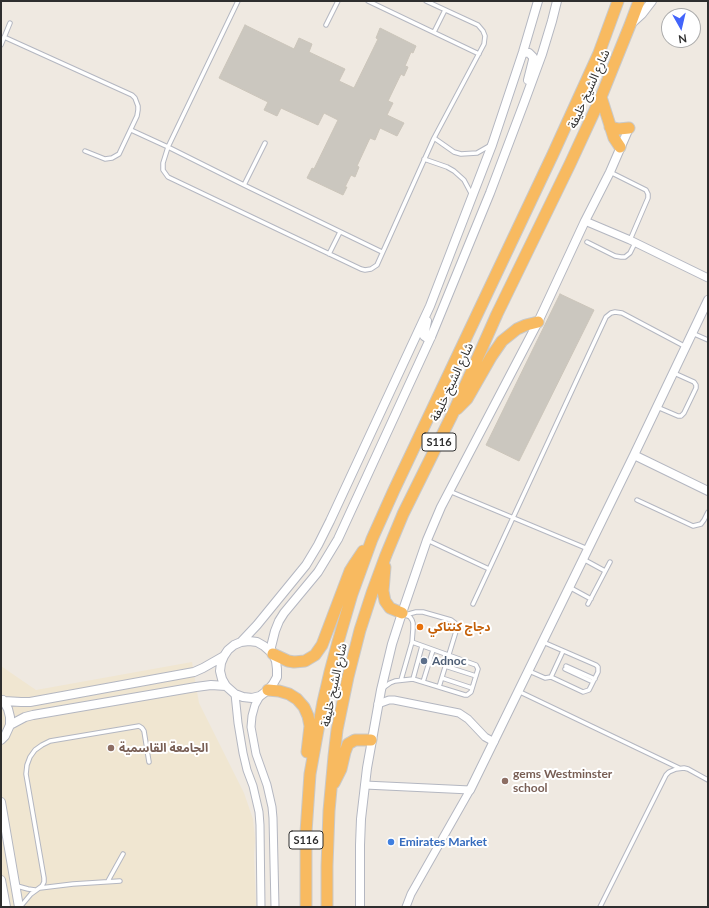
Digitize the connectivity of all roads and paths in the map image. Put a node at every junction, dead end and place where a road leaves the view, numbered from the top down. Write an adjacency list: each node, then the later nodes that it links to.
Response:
1 (238, 1): 27 (lane)
2 (338, 1): 12 (lane)
3 (368, 1): 14 (lane)
4 (426, 1): 10 (lane)
5 (538, 1): 17 (street)
6 (557, 1): 20 (street)
7 (618, 1): 57 (highway, شارع الشيخ خليفة / S116)
8 (639, 1): 13 (highway, شارع الشيخ خليفة / S116)
9 (652, 1): 13 (street)
10 (445, 10): 14 (lane); 18 (lane)
11 (10, 23): 15 (lane)
12 (326, 25)
13 (630, 25): 19 (highway, شارع الشيخ خليفة / S116)
14 (434, 32): 18 (lane)
15 (4, 37): 16 (lane); 23 (lane)
16 (1, 45)
17 (523, 52): 20 (street); 26 (street)
18 (479, 54): 24 (lane)
19 (601, 97): 21 (highway); 50 (highway, شارع الشيخ خليفة / S116)
20 (524, 103): 45 (street)
21 (610, 127): 22 (highway); 28 (highway)
22 (629, 128): 28 (street)
23 (131, 130): 27 (lane); 29 (lane)
24 (434, 138): 26 (lane); 30 (lane)
25 (265, 143): 32 (lane)
26 (492, 145): 33 (street)
27 (168, 147): 32 (lane); 39 (lane)
28 (620, 147): 31 (street)
29 (85, 151)
30 (424, 159): 33 (lane); 38 (lane)
31 (610, 172): 34 (street); 37 (lane)
32 (244, 185): 35 (lane)
33 (473, 196): 42 (street)
34 (585, 221): 37 (street); 43 (street)
35 (340, 232): 38 (lane); 39 (lane)
36 (587, 242): 37 (lane)
37 (632, 242): 40 (street)
38 (382, 252): 39 (lane)
39 (329, 254)
40 (708, 278)
41 (708, 300): 44 (street)
42 (430, 306): 45 (street); 70 (street)
43 (538, 322): 50 (highway); 52 (street)
44 (692, 333): 46 (lane); 47 (street)
45 (431, 337): 76 (street)
46 (708, 340)
47 (686, 347): 48 (street); 56 (lane)
48 (673, 373): 49 (street); 49 (lane)
49 (657, 407): 51 (street)
50 (454, 411): 60 (highway, شارع الشيخ خليفة / S116)
51 (634, 455): 53 (street); 59 (street)
52 (450, 491): 56 (lane); 58 (street)
53 (708, 491)
54 (637, 500): 55 (lane)
55 (708, 512)
56 (513, 518): 59 (lane); 63 (lane)
57 (372, 539): 76 (highway); 104 (highway, شارع الشيخ خليفة / S116)
58 (427, 540): 63 (lane); 69 (street)
59 (588, 549): 61 (street)
60 (386, 555): 69 (highway); 107 (highway, شارع الشيخ خليفة / S116)
61 (583, 559): 64 (lane); 65 (street)
62 (610, 562): 64 (lane)
63 (490, 569): 67 (lane)
64 (605, 571): 66 (lane)
65 (569, 587): 66 (lane); 72 (street)
66 (591, 599): 68 (lane)
67 (473, 604)
68 (588, 604)
69 (403, 614): 71 (lane); 77 (lane); 92 (street)
70 (241, 642): 76 (street); 78 (street)
71 (412, 642): 73 (lane); 86 (lane)
72 (542, 642): 75 (lane); 81 (street)
73 (422, 646): 74 (lane); 85 (lane)
74 (433, 650): 77 (lane); 88 (lane)
75 (563, 651): 83 (lane); 87 (lane)
76 (272, 652): 94 (street)
77 (449, 655): 79 (lane); 82 (lane)
78 (224, 656): 89 (street); 96 (street)
79 (445, 666): 82 (lane); 84 (lane)
80 (566, 668): 87 (lane)
81 (528, 671): 83 (lane); 93 (street)
82 (476, 676): 91 (lane)
83 (551, 677): 87 (lane)
84 (442, 678): 90 (lane); 91 (lane)
85 (413, 679): 86 (lane); 88 (lane)
86 (401, 680): 92 (lane)
87 (594, 681)
88 (423, 682): 90 (lane)
89 (226, 686): 95 (street); 98 (street)
90 (439, 687): 91 (lane)
91 (472, 688)
92 (381, 690): 97 (street)
93 (518, 691): 101 (street); 103 (lane)
94 (264, 693): 95 (street); 104 (highway); 119 (street)
95 (235, 694): 118 (street)
96 (3, 700): 98 (street)
97 (378, 704): 100 (street); 101 (street)
98 (10, 725): 99 (street)
99 (1, 740)
100 (371, 740): 106 (street); 107 (highway)
101 (494, 742): 108 (street)
102 (150, 762): 115 (lane)
103 (680, 768): 105 (lane); 124 (lane)
104 (310, 774): 120 (highway, شارع الشيخ خليفة / S116)
105 (708, 780)
106 (364, 785): 108 (street); 122 (street)
107 (332, 787): 121 (highway, شارع الشيخ خليفة / S116)
108 (470, 790): 123 (street)
109 (1, 802): 114 (street)
110 (123, 854): 112 (lane)
111 (1, 880): 116 (street)
112 (108, 881): 113 (lane); 115 (lane)
113 (120, 881)
114 (16, 886): 115 (lane); 117 (street)
115 (37, 889): 117 (lane)
116 (6, 907)
117 (20, 907)
118 (261, 907)
119 (275, 907)
120 (306, 907)
121 (327, 907)
122 (360, 907)
123 (406, 907)
124 (600, 907)

